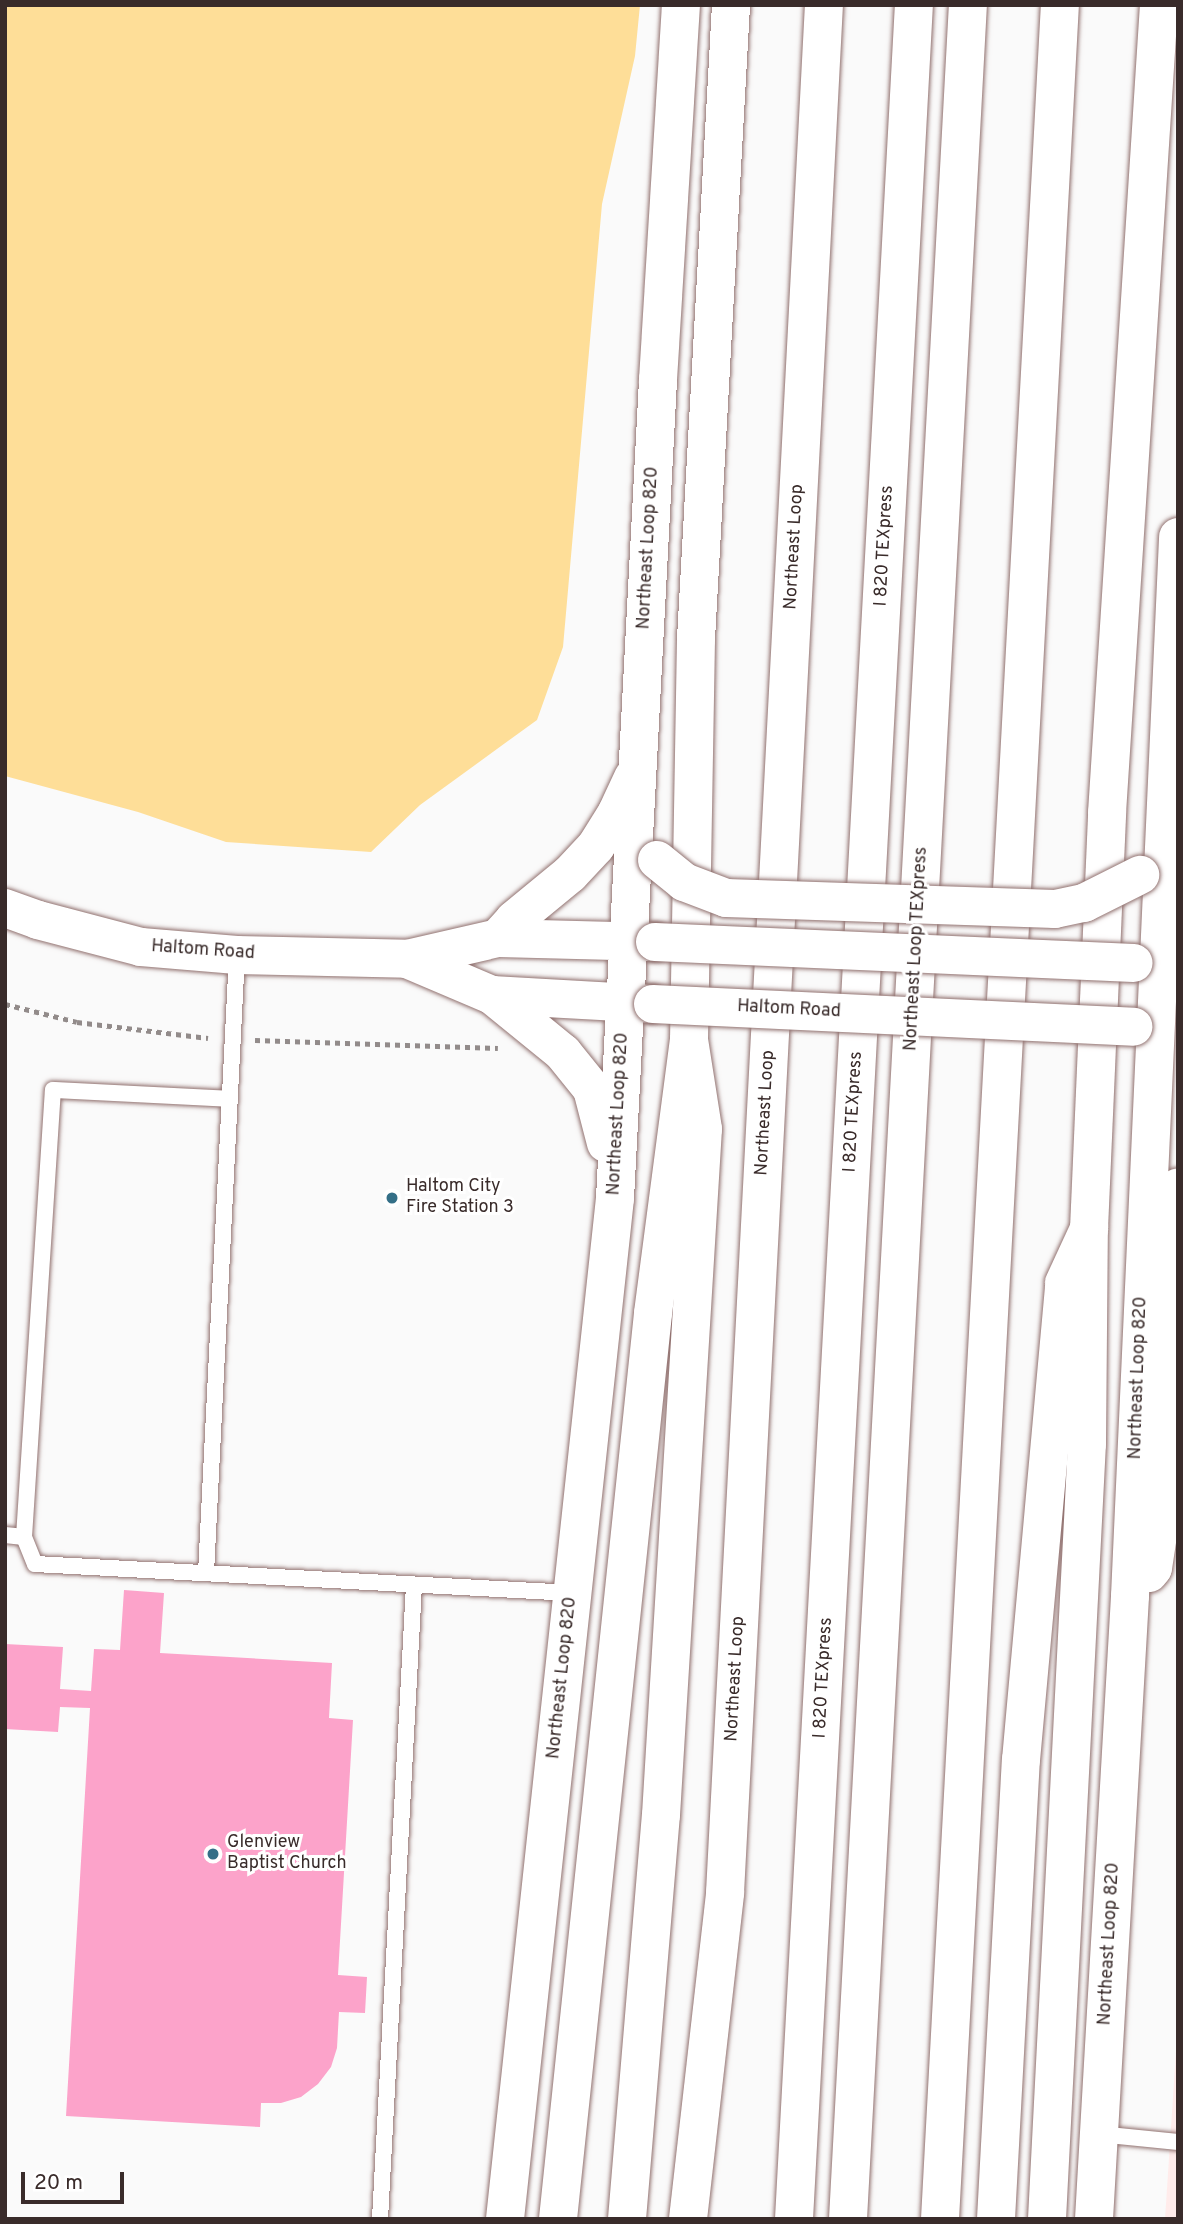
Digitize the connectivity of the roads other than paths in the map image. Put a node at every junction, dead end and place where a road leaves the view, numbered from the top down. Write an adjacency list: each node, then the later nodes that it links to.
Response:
1 (681, 5): 9 (main road, Northeast Loop 820)
2 (731, 5): 21 (main road)
3 (824, 5): 38 (main road, Northeast Loop)
4 (914, 5): 39 (main road, I 820 TEXpress)
5 (968, 5): 40 (main road, Northeast Loop TEXpress)
6 (1060, 5): 41 (main road)
7 (1159, 5): 25 (main road)
8 (1178, 537): 11 (main road, Northeast Loop 820)
9 (638, 767): 10 (main road, Northeast Loop 820); 13 (main road)
10 (636, 818): 11 (main road, bridge); 14 (main road, Northeast Loop 820)
11 (1172, 828): 17 (main road, Northeast Loop 820)
12 (5, 908): 15 (main road, Haltom Road)
13 (498, 938): 14 (main road, Haltom Road); 16 (main road, Haltom Road)
14 (642, 941): 17 (main road, Haltom Road, bridge); 19 (main road, Northeast Loop 820)
15 (236, 955): 16 (main road, Haltom Road); 22 (lane)
16 (407, 959): 18 (main road, Haltom Road)
17 (1157, 965): 20 (main road, Northeast Loop 820)
18 (492, 995): 19 (main road, Haltom Road); 24 (main road)
19 (639, 1003): 20 (main road, Haltom Road, bridge); 24 (main road, Northeast Loop 820)
20 (1155, 1028): 31 (main road, Northeast Loop 820)
21 (689, 1040): 36 (main road); 37 (main road)
22 (230, 1099): 27 (lane); 28 (lane)
23 (1178, 1188): 31 (main road)
24 (615, 1198): 30 (main road, Northeast Loop 820)
25 (1089, 1229): 42 (main road); 43 (main road)
26 (5, 1535): 27 (lane)
27 (24, 1536): 28 (lane)
28 (206, 1573): 29 (lane)
29 (414, 1585): 30 (lane); 34 (lane)
30 (572, 1593): 35 (main road, Northeast Loop 820)
31 (1129, 1596): 32 (main road, Northeast Loop 820)
32 (1099, 2134): 33 (lane); 44 (main road, Northeast Loop 820)
33 (1178, 2142)
34 (380, 2219)
35 (505, 2219)
36 (558, 2219)
37 (626, 2219)
38 (688, 2219)
39 (794, 2219)
40 (848, 2219)
41 (940, 2219)
42 (996, 2219)
43 (1047, 2219)
44 (1094, 2219)

